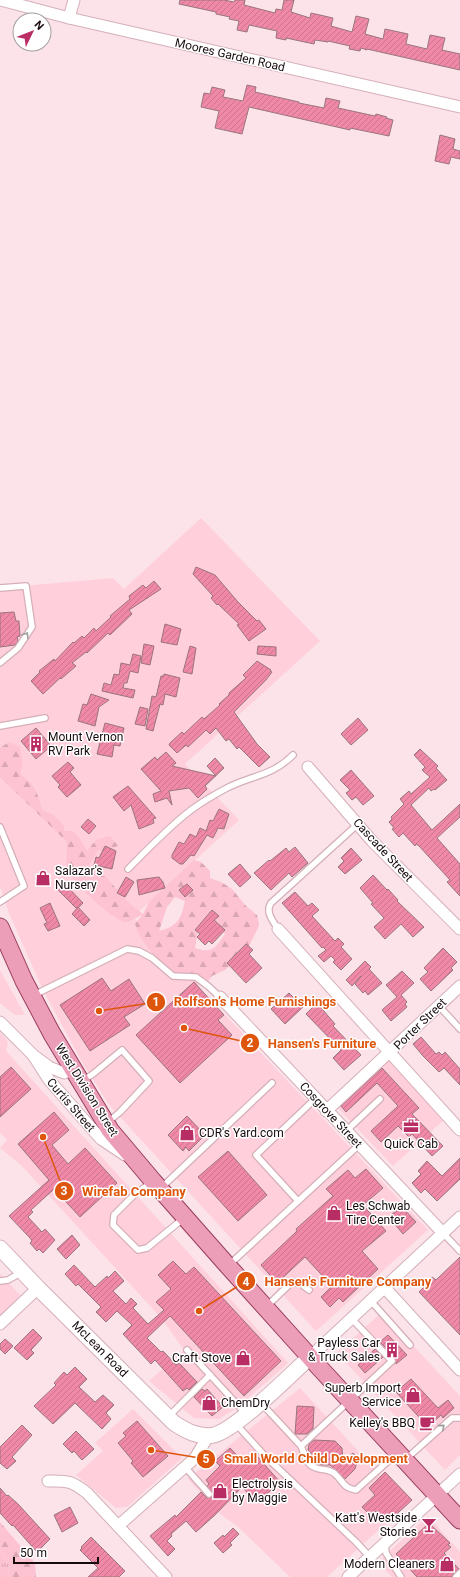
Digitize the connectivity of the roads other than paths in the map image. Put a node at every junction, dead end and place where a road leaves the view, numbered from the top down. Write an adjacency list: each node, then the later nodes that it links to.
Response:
1 (1, 0): 3 (street, Moores Garden Road)
2 (74, 0): 3 (street)
3 (69, 18): 4 (street, Moores Garden Road)
4 (460, 107)
5 (0, 588): 6 (lane, one-way to 5)
6 (0, 663)
7 (45, 718): 8 (lane)
8 (0, 726)
9 (293, 755): 13 (lane)
10 (308, 767): 11 (street, Cascade Street)
11 (358, 824): 16 (lane); 17 (street, Cascade Street)
12 (0, 827): 14 (lane)
13 (128, 868)
14 (0, 902)
15 (0, 927): 19 (main road, West Division Street)
16 (278, 929): 24 (street)
17 (460, 929)
18 (460, 986): 21 (street, Porter Street)
19 (32, 996): 20 (lane); 26 (main road, West Division Street)
20 (220, 997): 28 (street, Cosgrove Street)
21 (439, 1006): 23 (lane); 24 (street, Porter Street)
22 (0, 1022): 25 (street, Curtis Street)
23 (460, 1029)
24 (390, 1053): 30 (street, Porter Street); 32 (street)
25 (33, 1055): 26 (street, Curtis Street); 35 (street, Curtis Street)
26 (76, 1076): 31 (main road, West Division Street); 31 (lane)
27 (272, 1083): 36 (lane)
28 (315, 1099): 30 (street, Cosgrove Street); 37 (lane)
29 (380, 1099): 33 (lane)
30 (326, 1111): 33 (street, Cosgrove Street)
31 (106, 1124): 35 (main road, West Division Street)
32 (460, 1130)
33 (346, 1131): 34 (street, Cosgrove Street)
34 (359, 1145): 37 (lane); 40 (street, Cosgrove Street)
35 (136, 1162): 36 (main road, West Division Street)
36 (156, 1185): 38 (main road, West Division Street); 38 (lane)
37 (298, 1201): 43 (lane)
38 (184, 1217): 43 (main road, West Division Street)
39 (460, 1217): 40 (street)
40 (443, 1233): 42 (lane); 46 (street)
41 (0, 1248): 44 (street, McLean Road)
42 (460, 1251)
43 (228, 1266): 50 (main road, West Division Street)
44 (23, 1271): 45 (lane); 47 (street, McLean Road)
45 (0, 1281)
46 (384, 1286): 49 (street); 56 (street)
47 (38, 1288): 52 (street); 60 (street, McLean Road)
48 (309, 1290): 50 (lane)
49 (370, 1300): 51 (street); 53 (lane)
50 (265, 1307): 55 (main road, West Division Street)
51 (351, 1318): 55 (street); 58 (lane)
52 (0, 1324)
53 (410, 1345)
54 (187, 1350): 57 (lane)
55 (310, 1357): 58 (main road, West Division Street); 59 (street)
56 (460, 1370)
57 (210, 1375): 60 (lane); 61 (lane)
58 (350, 1401): 64 (lane); 65 (main road, West Division Street)
59 (260, 1402): 61 (street); 64 (lane)
60 (168, 1416): 63 (street, McLean Road)
61 (241, 1418): 63 (street); 74 (lane)
62 (460, 1418): 65 (lane, one-way to 62)
63 (209, 1436): 66 (street)
64 (301, 1446): 65 (lane)
65 (401, 1456): 70 (main road, West Division Street)
66 (185, 1467): 69 (lane); 72 (street)
67 (460, 1474): 70 (street)
68 (48, 1481): 72 (street)
69 (209, 1494)
70 (438, 1496): 71 (main road, West Division Street); 73 (street)
71 (460, 1520)
72 (118, 1526): 76 (street)
73 (385, 1544): 74 (street); 78 (lane)
74 (370, 1557): 77 (street)
75 (460, 1573): 79 (lane)
76 (166, 1577)
77 (348, 1577)
78 (401, 1577)
79 (456, 1577)

